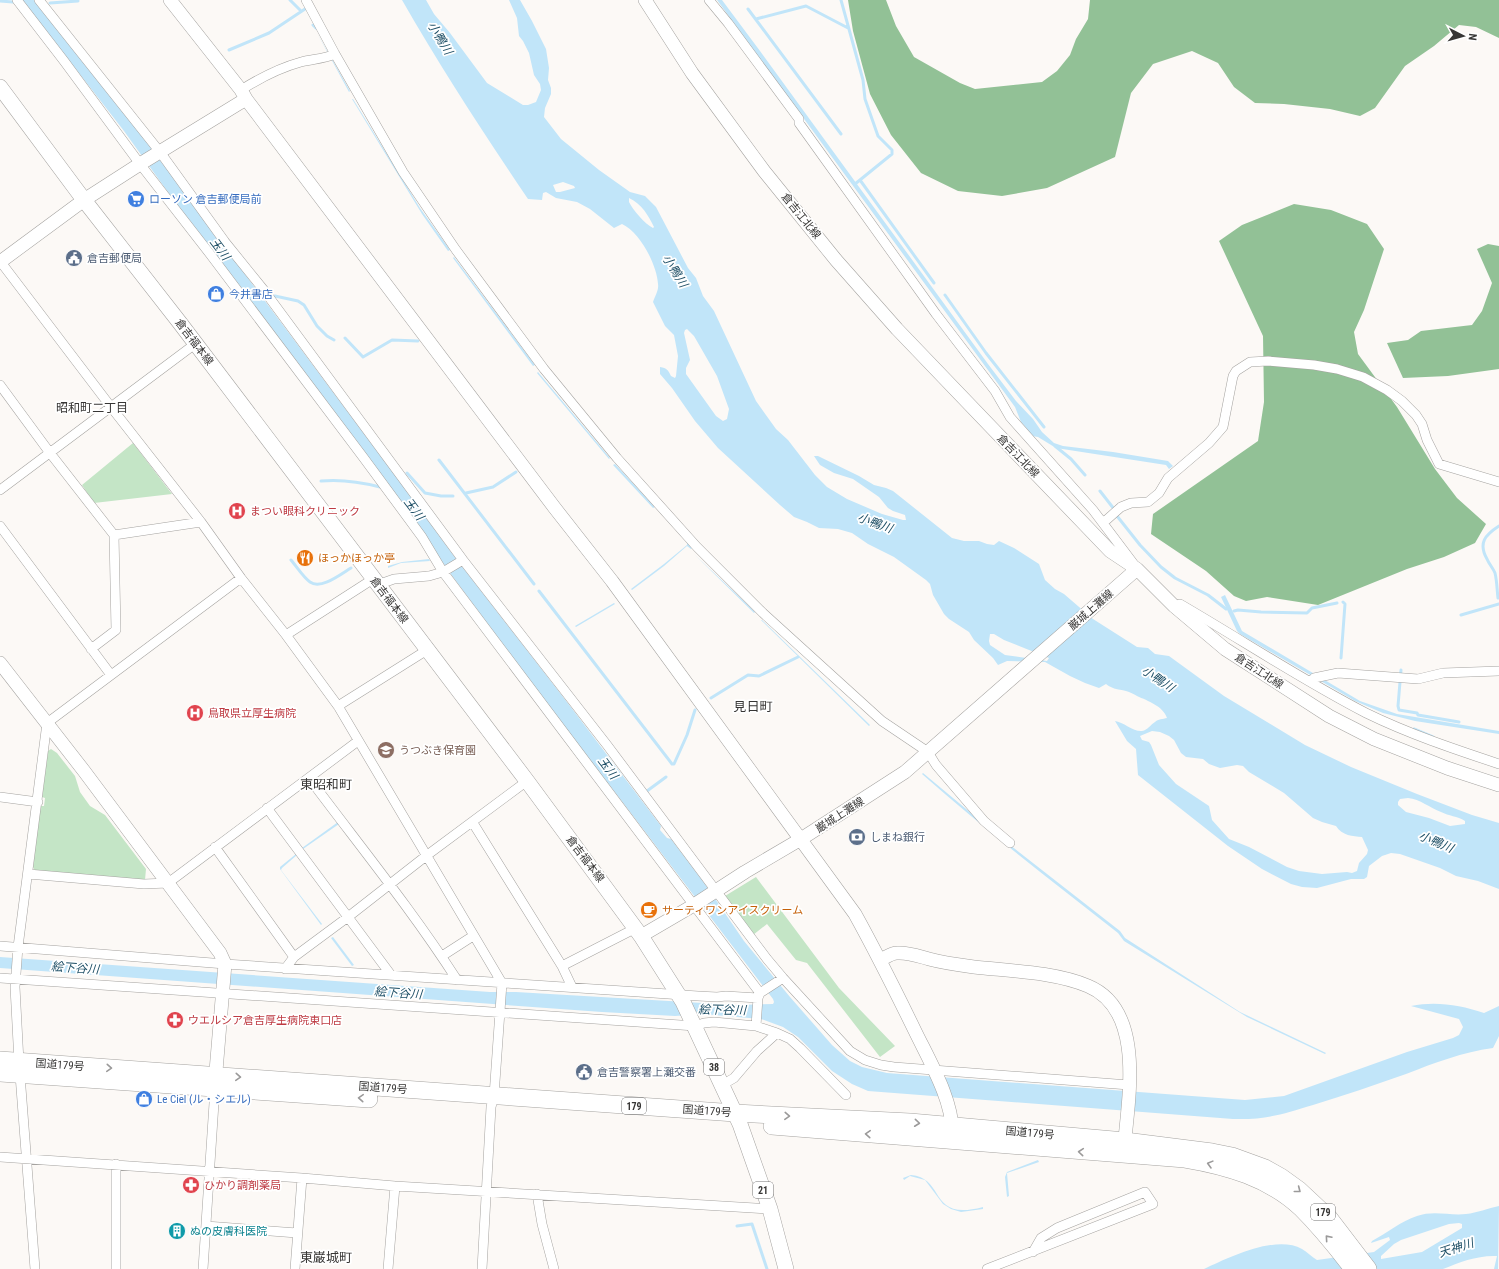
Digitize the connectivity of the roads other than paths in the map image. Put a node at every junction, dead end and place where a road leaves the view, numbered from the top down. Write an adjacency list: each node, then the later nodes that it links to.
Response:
1 (17, 0): 11 (street)
2 (39, 0): 10 (street)
3 (170, 0): 9 (street)
4 (306, 0): 7 (street)
5 (645, 0): 25 (street, 倉吉江北線)
6 (709, 0): 21 (street)
7 (335, 54): 9 (street); 40 (street)
8 (0, 87): 12 (main road, 倉吉福本線 / 38)
9 (244, 94): 10 (street); 49 (street)
10 (160, 152): 11 (street); 24 (street)
11 (140, 164): 12 (street); 26 (street)
12 (84, 200): 13 (street); 14 (main road, 倉吉福本線 / 38)
13 (0, 262): 16 (street)
14 (195, 344): 16 (street); 28 (main road, 倉吉福本線 / 38)
15 (0, 385): 17 (street)
16 (111, 407): 17 (street); 20 (street)
17 (50, 453): 19 (street); 23 (street)
18 (1499, 482): 21 (street)
19 (0, 490)
20 (201, 522): 23 (street); 27 (street)
21 (1103, 523): 25 (street)
22 (0, 526): 31 (street)
23 (114, 534): 31 (street)
24 (463, 560): 26 (street); 56 (street)
25 (1137, 569): 29 (street, 倉吉江北線); 40 (street, 巌城上灘線)
26 (444, 572): 28 (street); 57 (street)
27 (241, 578): 30 (street); 35 (street)
28 (375, 582): 30 (street); 32 (main road, 倉吉福本線 / 38)
29 (1174, 606): 36 (street); 44 (street, 倉吉江北線)
30 (286, 635): 37 (street)
31 (91, 649): 35 (street)
32 (427, 650): 37 (street); 43 (main road, 倉吉福本線 / 38)
33 (1, 668): 38 (street)
34 (1499, 671): 36 (street)
35 (111, 675): 38 (street)
36 (1311, 682): 41 (street)
37 (338, 706): 39 (street)
38 (47, 723): 46 (street); 54 (street)
39 (358, 741): 42 (street); 52 (street)
40 (931, 750): 49 (street, 巌城上灘線); 50 (street)
41 (1499, 764)
42 (309, 778): 47 (street); 55 (street)
43 (527, 781): 48 (street); 59 (main road, 倉吉福本線 / 38)
44 (1499, 785)
45 (0, 797): 46 (street)
46 (38, 802): 53 (street)
47 (267, 808): 51 (street); 58 (street)
48 (472, 822): 52 (street); 66 (street)
49 (801, 839): 56 (street, 巌城上灘線); 65 (street)
50 (1010, 843)
51 (215, 847): 54 (street); 64 (street)
52 (426, 856): 55 (street); 60 (street)
53 (28, 874): 54 (street); 62 (street)
54 (168, 883): 67 (street)
55 (390, 884): 58 (street); 63 (street)
56 (715, 892): 57 (street, 巌城上灘線); 72 (street)
57 (696, 904): 59 (street, 巌城上灘線); 77 (street)
58 (348, 917): 64 (street); 70 (street)
59 (639, 932): 66 (street); 78 (main road, 倉吉福本線 / 38)
60 (473, 936): 63 (street); 74 (street)
61 (0, 946): 62 (street)
62 (18, 952): 67 (street); 69 (street)
63 (442, 956): 73 (street)
64 (294, 957): 68 (street)
65 (880, 960): 85 (street); 89 (street)
66 (562, 966): 75 (street)
67 (225, 968): 68 (street); 76 (street)
68 (285, 968): 70 (street)
69 (16, 975): 71 (street); 76 (street); 84 (street)
70 (391, 975): 73 (street)
71 (0, 978)
72 (783, 978): 77 (street); 85 (street)
73 (457, 980): 74 (street)
74 (502, 986): 75 (street); 79 (street)
75 (572, 987): 78 (street)
76 (223, 990): 79 (street); 87 (street)
77 (759, 996): 78 (street); 81 (street)
78 (680, 998): 80 (main road, 倉吉福本線 / 38)
79 (500, 1010): 80 (street); 91 (street)
80 (694, 1024): 81 (street); 88 (main road, 倉吉福本線 / 38)
81 (756, 1026): 82 (street)
82 (777, 1032): 88 (street); 90 (street)
83 (0, 1060): 84 (highway, 国道179号 / 179)
84 (19, 1068): 86 (highway, 国道179号 / 179); 87 (highway, 国道179号 / 179); 96 (street)
85 (935, 1072): 89 (street); 93 (street)
86 (0, 1073)
87 (215, 1082): 91 (highway, 国道179号 / 179); 98 (street)
88 (722, 1085): 92 (main road, 倉吉福本線 / 38)
89 (1129, 1086): 94 (street)
90 (846, 1095)
91 (493, 1101): 92 (highway, 国道179号 / 179); 101 (street)
92 (737, 1118): 93 (highway, 国道179号 / 179); 103 (main road, 21)
93 (952, 1133): 94 (highway, 国道179号 / 179)
94 (1125, 1140): 116 (highway, 国道179号 / 179, one-way to 94); 117 (highway, 国道179号 / 179, one-way to 117)
95 (0, 1157): 96 (street)
96 (26, 1158): 97 (street); 107 (street)
97 (116, 1164): 98 (street); 108 (street)
98 (210, 1172): 99 (street); 104 (street)
99 (302, 1178): 100 (street); 105 (street)
100 (395, 1186): 101 (street); 111 (street)
101 (486, 1191): 102 (street); 112 (street)
102 (537, 1194): 103 (street); 113 (street)
103 (770, 1209): 114 (main road, 21)
104 (206, 1226): 105 (street); 109 (street)
105 (297, 1233): 110 (street)
106 (1033, 1252): 106 (street); 115 (street)
107 (35, 1269)
108 (116, 1269)
109 (203, 1269)
110 (295, 1269)
111 (388, 1269)
112 (482, 1269)
113 (554, 1269)
114 (786, 1269)
115 (987, 1269)
116 (1352, 1269)
117 (1368, 1269)

